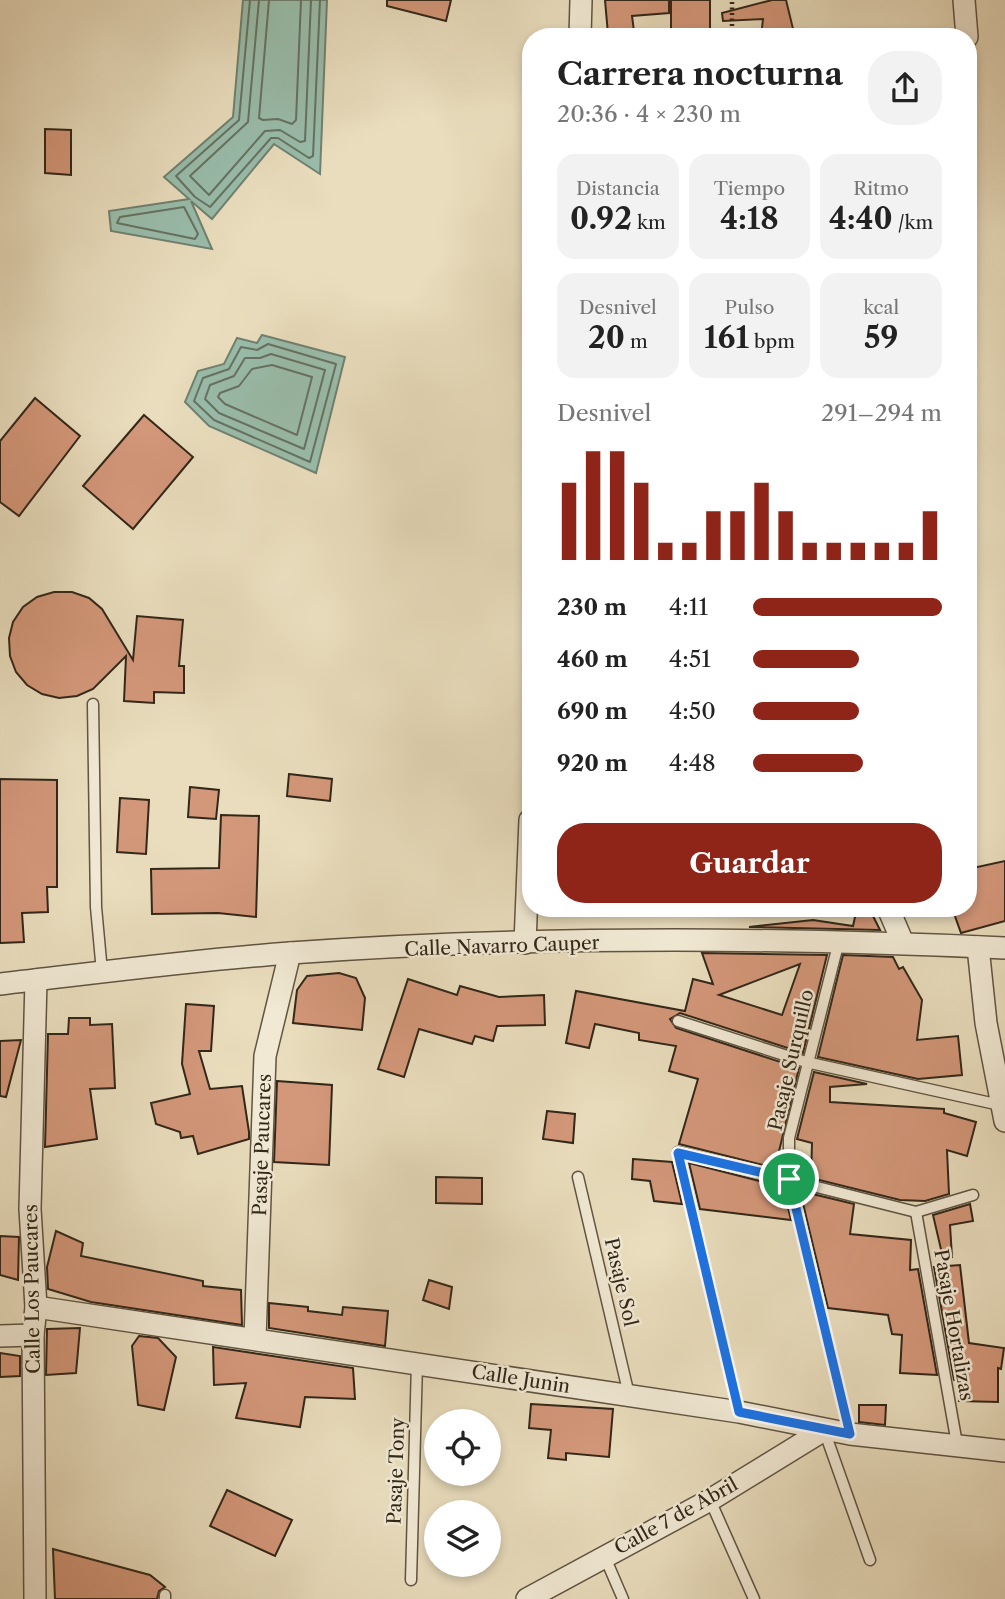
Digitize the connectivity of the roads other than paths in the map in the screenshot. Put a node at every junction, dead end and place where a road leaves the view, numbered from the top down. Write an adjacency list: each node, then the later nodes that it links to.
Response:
1 (581, 0): 3 (street)
2 (964, 0): 4 (street)
3 (580, 28)
4 (966, 28)
5 (93, 704): 14 (lane)
6 (526, 917): 9 (street)
7 (892, 917): 10 (street)
8 (839, 941): 9 (street, Calle Navarro Cauper); 10 (street, Calle Navarro Cauper); 18 (lane, Pasaje Surquillo)
9 (525, 943): 13 (street, Calle Navarro Cauper)
10 (904, 943): 11 (street, Calle Navarro Cauper)
11 (978, 947): 12 (street, Calle Navarro Cauper); 19 (street)
12 (1005, 948)
13 (290, 953): 14 (street, Calle Navarro Cauper); 27 (street, Pasaje Paucares)
14 (103, 972): 15 (street, Calle Navarro Cauper)
15 (36, 980): 16 (street, Calle Navarro Cauper); 24 (street, Calle Los Paucares)
16 (0, 984)
17 (678, 1021): 18 (lane)
18 (806, 1062): 19 (lane); 21 (lane, Pasaje Surquillo)
19 (998, 1110)
20 (578, 1177): 29 (lane, Pasaje Sol)
21 (789, 1179): 23 (lane); 30 (lane); 32 (lane, Pasaje Surquillo)
22 (973, 1195): 23 (lane)
23 (916, 1212): 33 (lane, Pasaje Hortalizas)
24 (36, 1307): 25 (street, Calle Los Paucares); 27 (street, Calle Junin)
25 (33, 1335): 26 (street); 39 (street, Calle Los Paucares)
26 (0, 1336)
27 (254, 1339): 28 (street, Calle Junin)
28 (417, 1363): 29 (street, Calle Junin); 38 (lane, Pasaje Tony)
29 (629, 1395): 30 (street, Calle Junin)
30 (739, 1412): 31 (street, Calle Junin)
31 (824, 1430): 32 (street, Calle Junin); 35 (street, Calle 7 de Abril); 37 (lane)
32 (850, 1434): 33 (street, Calle Junin)
33 (957, 1444): 34 (street, Calle Junin)
34 (1005, 1451)
35 (710, 1500): 36 (street, Calle 7 de Abril); 42 (lane)
36 (604, 1555): 40 (street, Calle 7 de Abril); 41 (lane)
37 (870, 1560)
38 (411, 1580)
39 (35, 1599)
40 (527, 1599)
41 (623, 1599)
42 (754, 1599)

